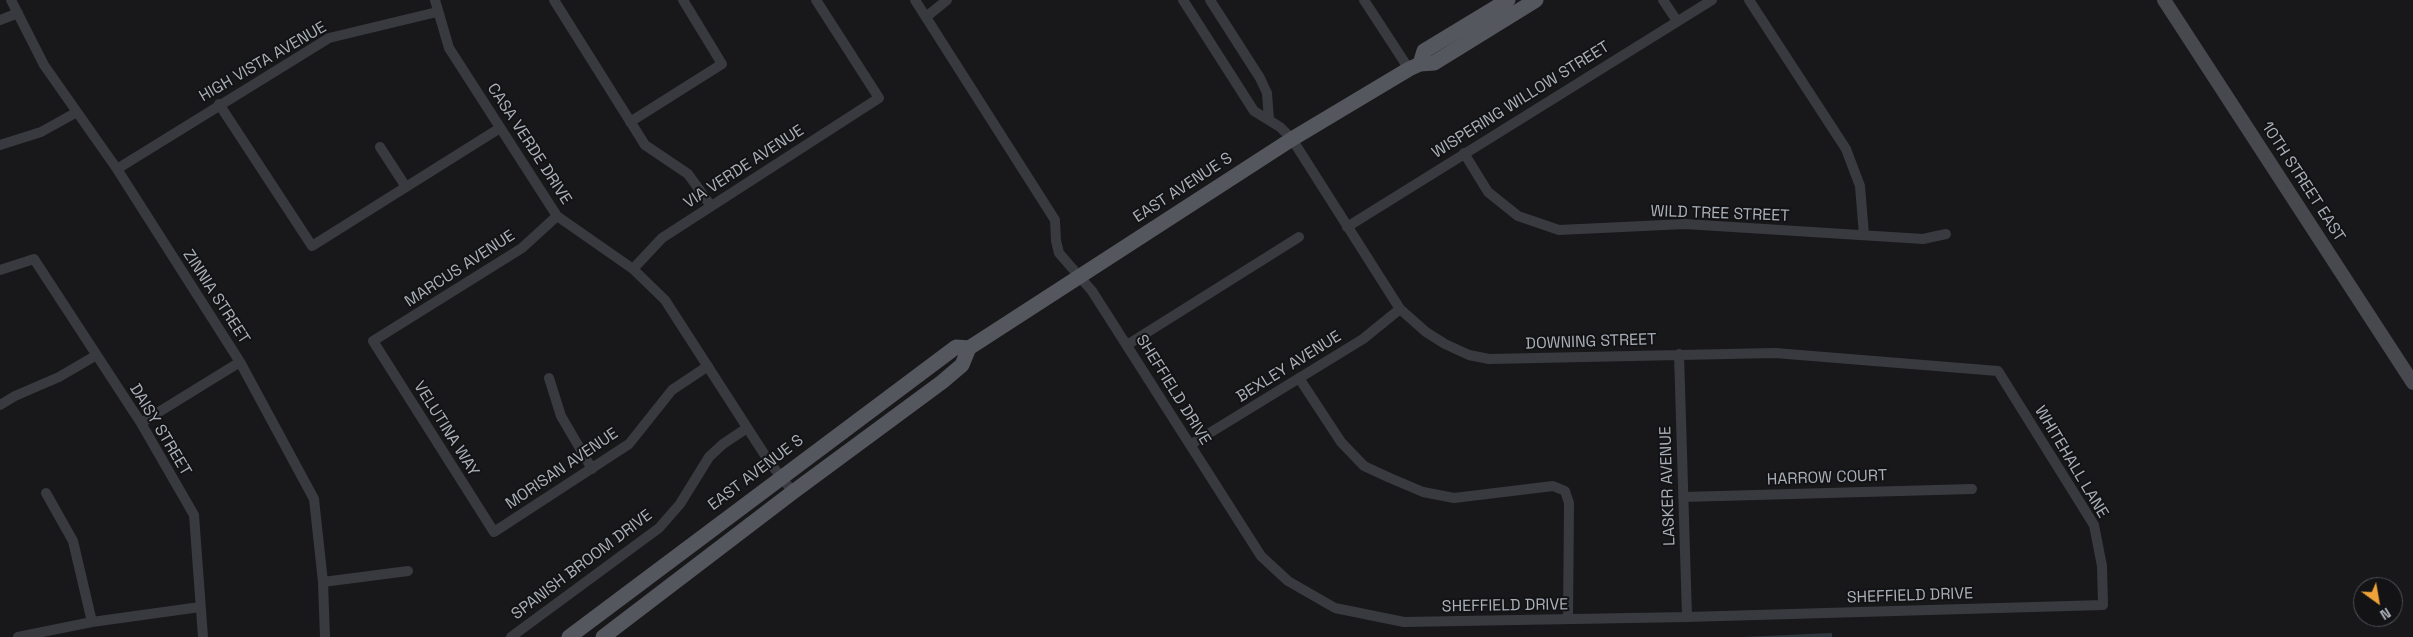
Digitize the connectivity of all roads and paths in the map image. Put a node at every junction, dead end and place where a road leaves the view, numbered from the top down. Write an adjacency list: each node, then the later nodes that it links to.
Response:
1 (11, 0): 18 (street, ZINNIA STREET)
2 (435, 0): 17 (street, CASA VERDE DRIVE)
3 (554, 0): 26 (street)
4 (683, 0): 26 (street)
5 (816, 0): 34 (street, VIA VERDE AVENUE)
6 (915, 0): 19 (street, SHEFFIELD DRIVE)
7 (947, 0): 19 (street)
8 (1183, 0): 25 (street, DOWNING STREET)
9 (1210, 0): 25 (street)
10 (1364, 0): 22 (street)
11 (1508, 0): 22 (main road, EAST AVENUE S)
12 (1536, 0): 22 (main road, EAST AVENUE S)
13 (1663, 0): 21 (street)
14 (1712, 0): 21 (street, WISPERING WILLOW STREET)
15 (1749, 0): 38 (street)
16 (2164, 0): 54 (main road, 10TH STREET EAST)
17 (437, 12): 23 (street, HIGH VISTA AVENUE); 27 (street, CASA VERDE DRIVE)
18 (18, 13): 20 (street); 24 (street, ZINNIA STREET)
19 (926, 17): 42 (street, SHEFFIELD DRIVE)
20 (0, 20)
21 (1677, 22): 31 (street, WISPERING WILLOW STREET)
22 (1415, 67): 28 (main road, EAST AVENUE S)
23 (220, 104): 32 (street, HIGH VISTA AVENUE); 33 (street)
24 (77, 112): 29 (street); 32 (street, ZINNIA STREET)
25 (1269, 120): 28 (street, DOWNING STREET)
26 (630, 122): 34 (street)
27 (500, 128): 33 (street); 35 (street, CASA VERDE DRIVE)
28 (1292, 139): 36 (street, DOWNING STREET); 42 (main road, EAST AVENUE S)
29 (0, 145)
30 (380, 147): 33 (street)
31 (1464, 153): 36 (street, WISPERING WILLOW STREET); 38 (street, WILD TREE STREET)
32 (117, 169): 49 (street, ZINNIA STREET)
33 (406, 187)
34 (711, 206): 40 (street, VIA VERDE AVENUE)
35 (558, 216): 40 (street, CASA VERDE DRIVE); 44 (street, MARCUS AVENUE)
36 (1347, 227): 43 (street, DOWNING STREET)
37 (1946, 234): 38 (street, WILD TREE STREET)
38 (1864, 235)
39 (1299, 237): 45 (street)
40 (633, 269): 50 (street, CASA VERDE DRIVE)
41 (0, 270): 48 (street, DAISY STREET)
42 (1078, 276): 45 (street, SHEFFIELD DRIVE); 46 (main road, EAST AVENUE S)
43 (1400, 309): 47 (street, DOWNING STREET); 53 (street, BEXLEY AVENUE)
44 (373, 341): 65 (street, VELUTINA WAY)
45 (1127, 345): 58 (street, SHEFFIELD DRIVE)
46 (969, 348): 60 (main road, EAST AVENUE S); 62 (main road, EAST AVENUE S)
47 (1679, 354): 51 (street, DOWNING STREET); 64 (street, LASKER AVENUE)
48 (95, 356): 55 (street); 56 (street, DAISY STREET)
49 (240, 362): 56 (street); 67 (street, ZINNIA STREET)
50 (708, 366): 57 (street, CASA VERDE DRIVE); 59 (street, MORISAN AVENUE)
51 (1998, 371): 68 (street, WHITEHALL LANE)
52 (549, 378): 59 (street)
53 (1299, 378): 58 (street, BEXLEY AVENUE); 71 (street)
54 (2413, 383)
55 (0, 406)
56 (141, 423): 69 (street, DAISY STREET)
57 (747, 428): 60 (street, CASA VERDE DRIVE); 76 (street, SPANISH BROOM DRIVE)
58 (1190, 445): 71 (street, SHEFFIELD DRIVE)
59 (592, 469): 65 (street, MORISAN AVENUE)
60 (780, 477): 62 (street, CASA VERDE DRIVE); 77 (main road, EAST AVENUE S)
61 (1972, 489): 64 (street, HARROW COURT)
62 (793, 492): 78 (main road, EAST AVENUE S)
63 (46, 493): 72 (street)
64 (1683, 497): 70 (street, LASKER AVENUE)
65 (494, 532)
66 (408, 571): 67 (street)
67 (323, 582): 75 (street, ZINNIA STREET)
68 (2103, 605): 70 (street, SHEFFIELD DRIVE)
69 (200, 607): 72 (street); 74 (street, DAISY STREET)
70 (1687, 617): 71 (street, SHEFFIELD DRIVE)
71 (1568, 619)
72 (92, 622): 73 (street)
73 (18, 637)
74 (203, 637)
75 (325, 637)
76 (511, 637)
77 (569, 637)
78 (602, 637)

